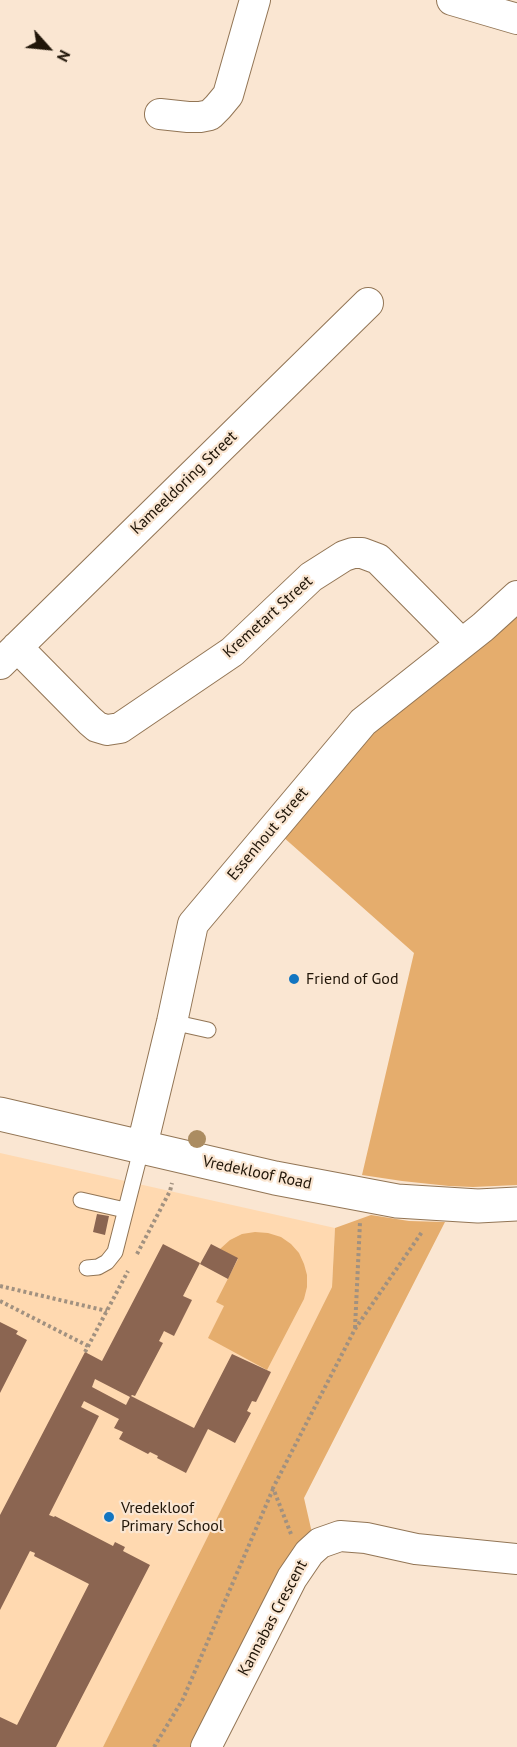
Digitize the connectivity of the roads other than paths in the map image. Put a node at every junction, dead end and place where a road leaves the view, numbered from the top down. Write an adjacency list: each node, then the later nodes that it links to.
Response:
1 (255, 0): 4 (street)
2 (452, 0): 3 (street)
3 (517, 19)
4 (160, 114)
5 (368, 303): 8 (street, Kameeldoring Street)
6 (517, 596): 7 (street, Essenhout Street)
7 (461, 643): 8 (street, Kremetart Street); 9 (street, Essenhout Street)
8 (8, 655)
9 (172, 1022): 10 (lane); 12 (street, Essenhout Street)
10 (208, 1030)
11 (0, 1114): 12 (street, Vredekloof Road)
12 (142, 1146): 14 (street, Vredekloof Road); 15 (lane)
13 (81, 1200): 15 (lane)
14 (517, 1204)
15 (125, 1210): 16 (lane)
16 (87, 1268)
17 (517, 1559): 18 (street, Kannabas Crescent)
18 (206, 1747)

